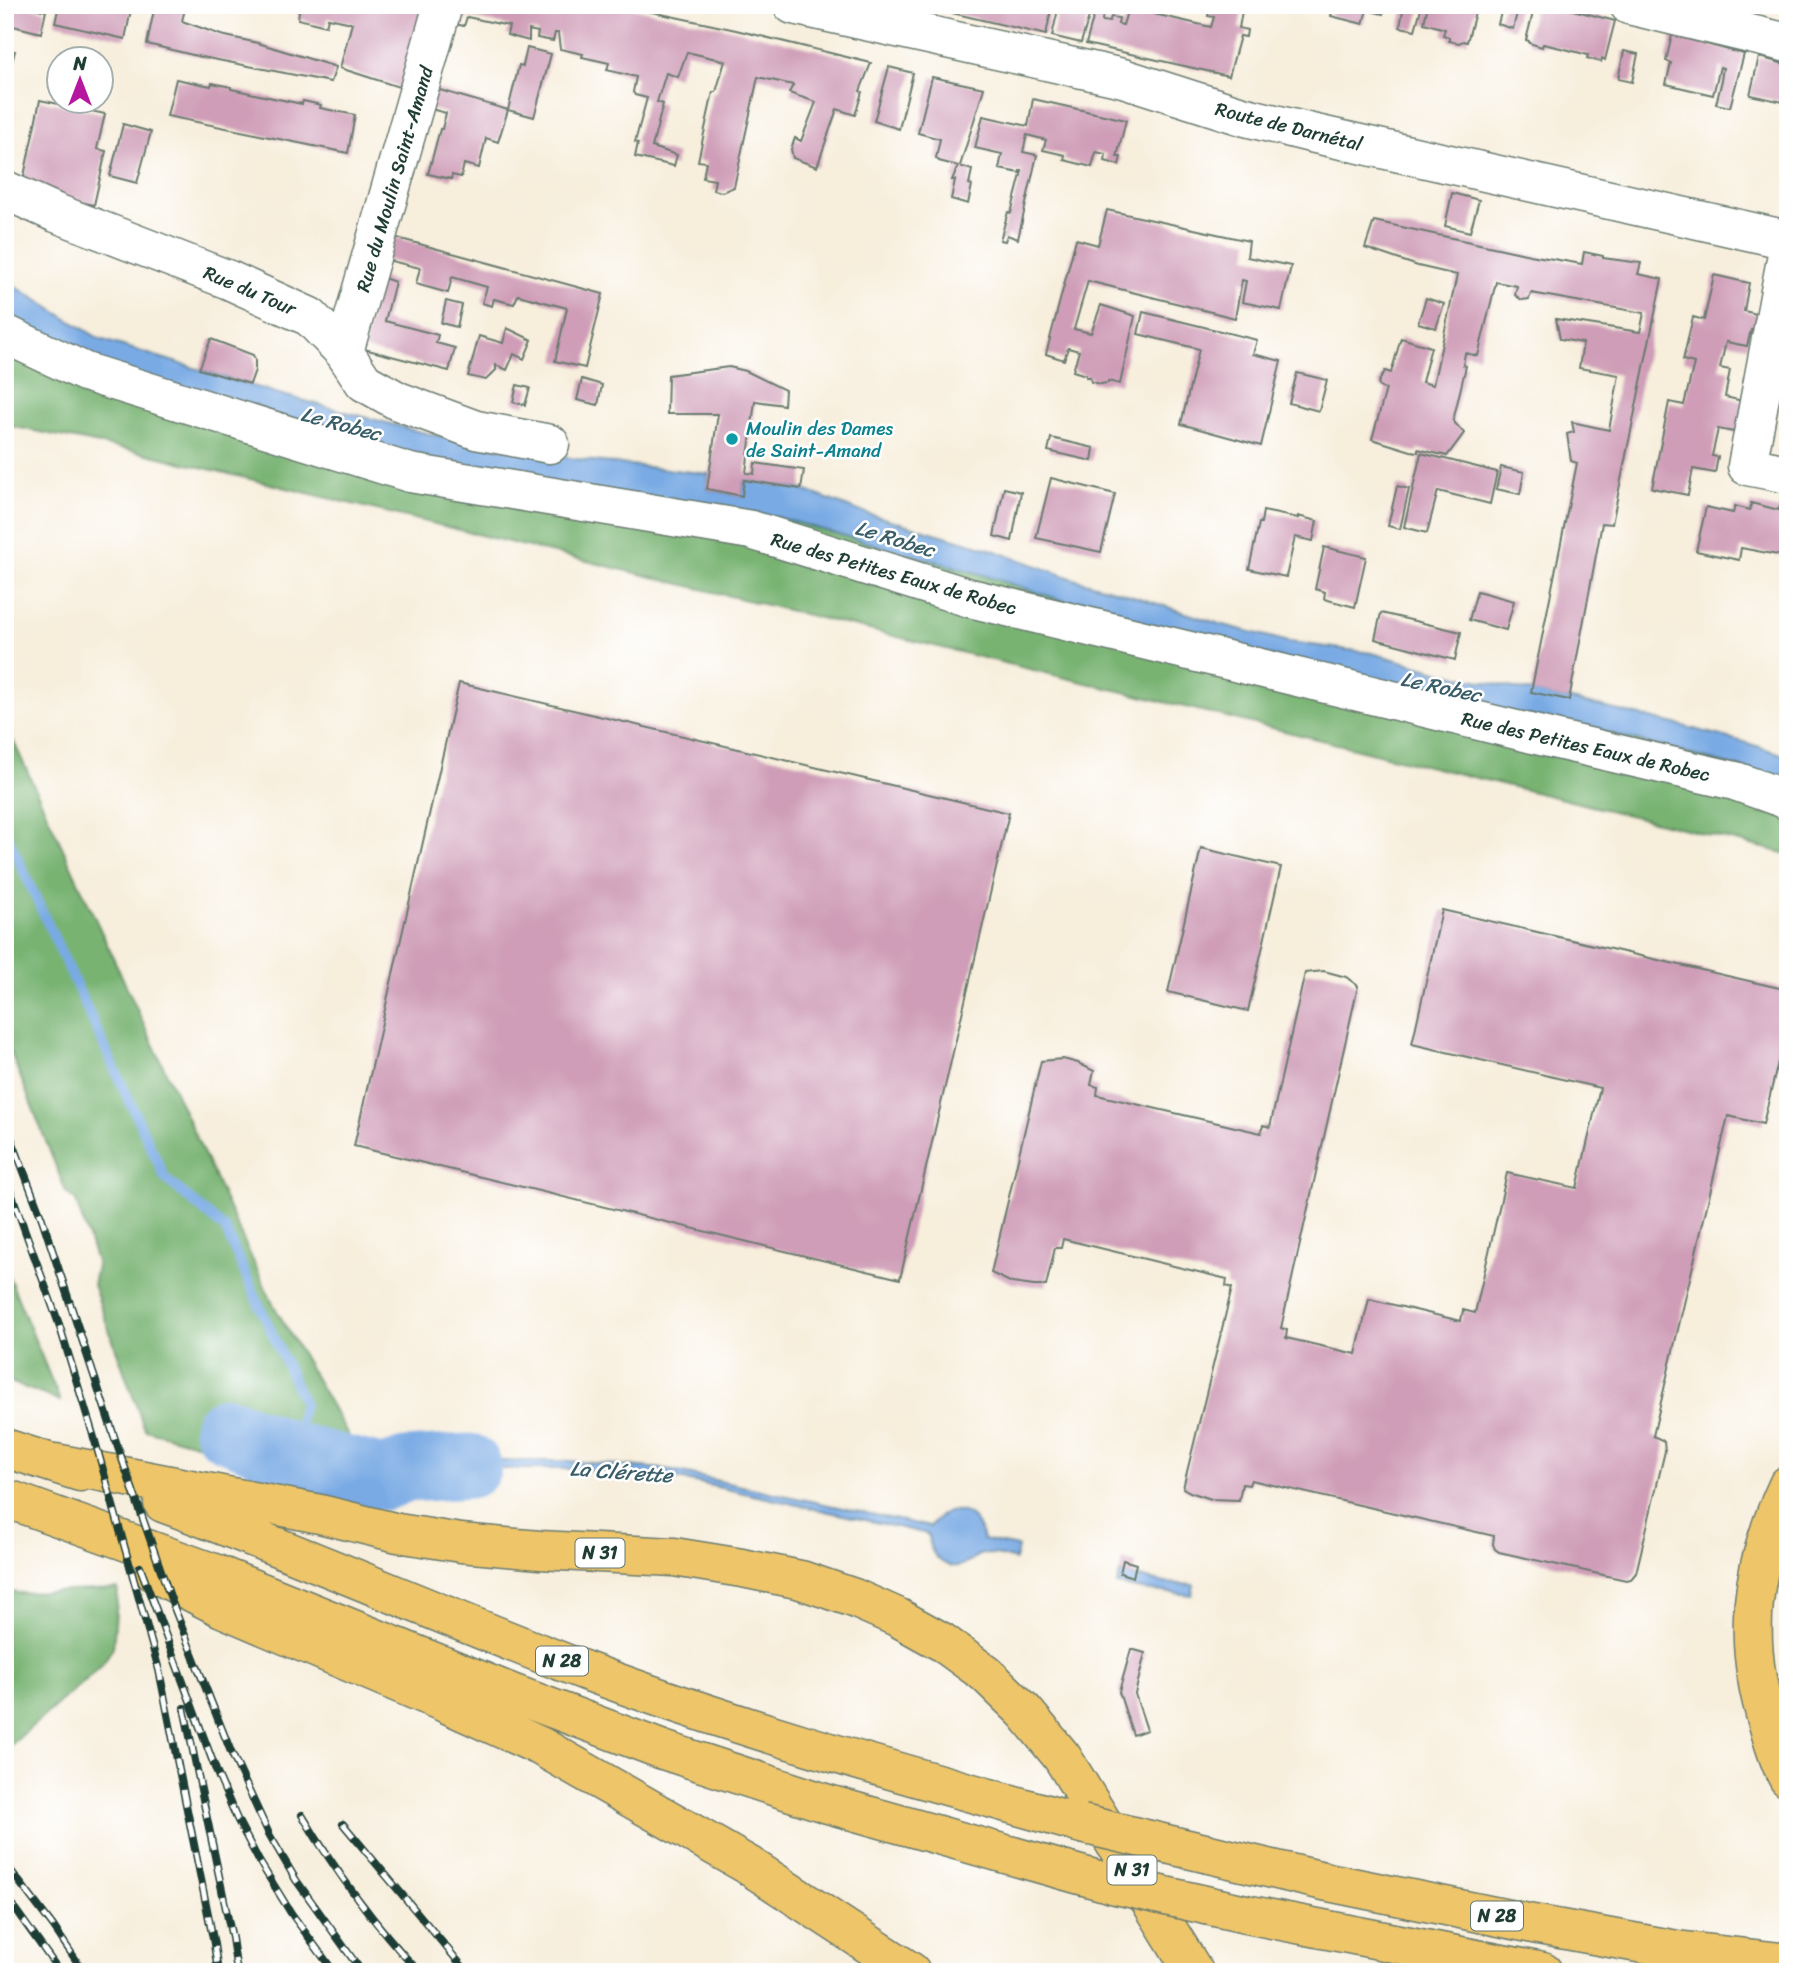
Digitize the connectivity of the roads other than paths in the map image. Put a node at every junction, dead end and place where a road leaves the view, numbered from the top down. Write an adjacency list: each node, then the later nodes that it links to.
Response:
1 (443, 5): 9 (street, Rue du Moulin Saint-Amand)
2 (793, 5): 6 (street, Route de Darnétal)
3 (1629, 5): 4 (street)
4 (1788, 43)
5 (5, 190): 9 (street, Rue du Tour)
6 (1788, 240)
7 (1788, 248): 11 (street)
8 (5, 334): 12 (street, Rue des Petites Eaux de Robec)
9 (344, 352): 10 (street, Rue du Tour)
10 (550, 444)
11 (1788, 474)
12 (1788, 800)
13 (5, 1448): 14 (highway, N 28)
14 (55, 1463): 18 (highway, N 28, bridge); 20 (highway, N 31)
15 (1788, 1485): 17 (highway)
16 (14, 1501): 19 (highway); 21 (highway, N 28, bridge)
17 (1784, 1771)
18 (1788, 1962)
19 (911, 1972)
20 (1194, 1972)
21 (1542, 1972)

